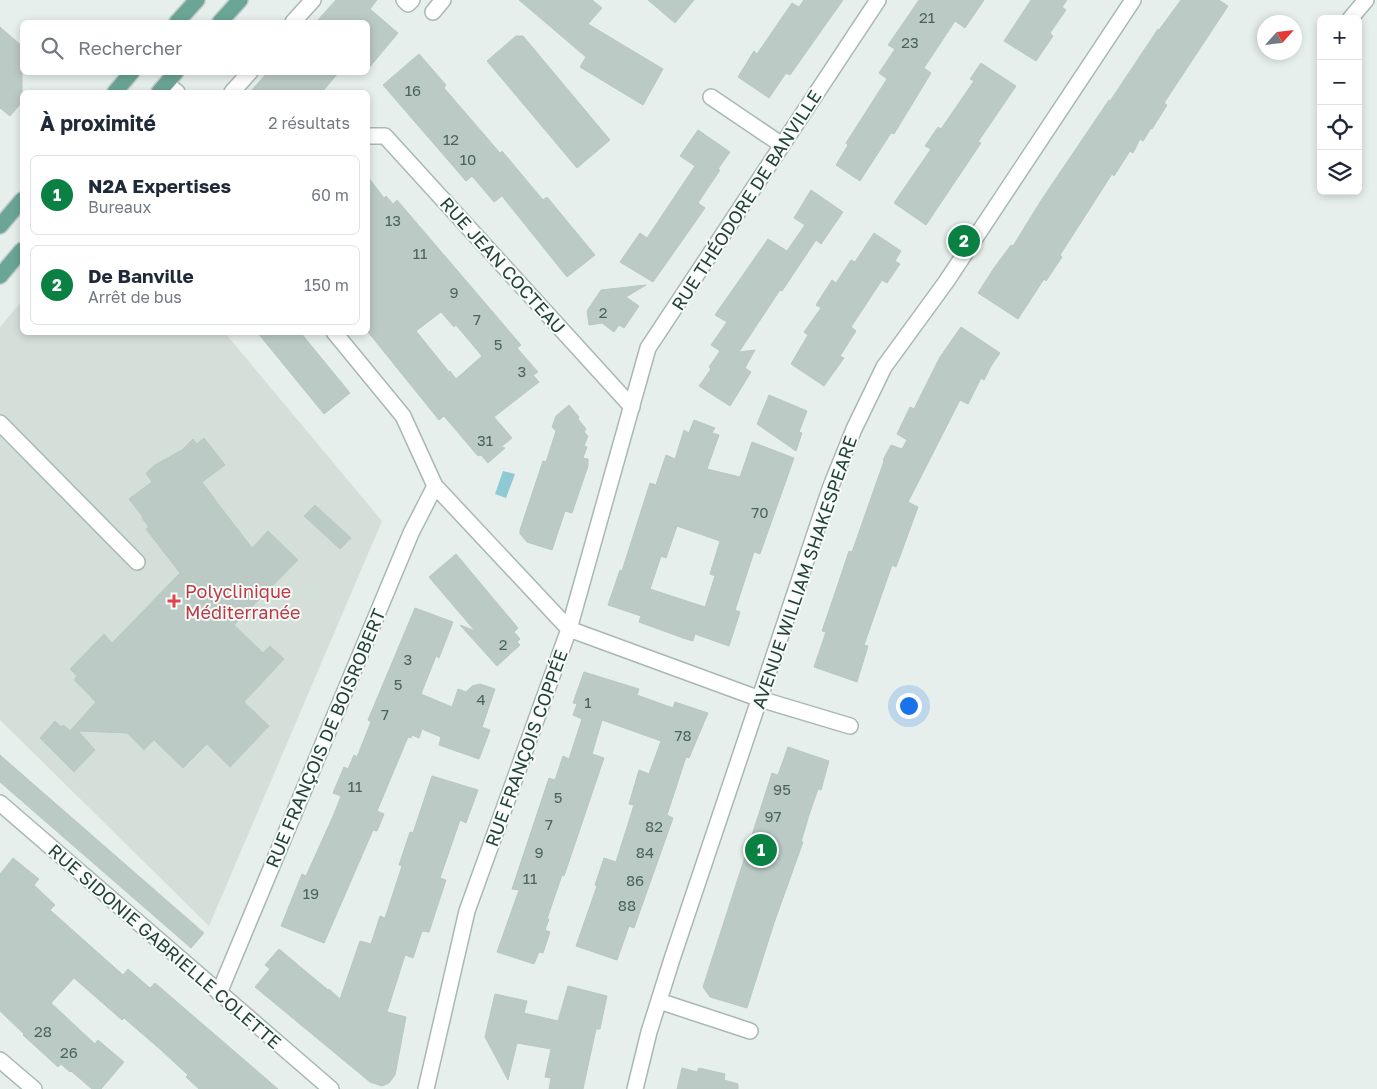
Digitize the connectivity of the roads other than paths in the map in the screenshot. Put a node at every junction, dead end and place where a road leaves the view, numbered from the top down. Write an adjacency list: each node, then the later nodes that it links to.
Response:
1 (197, 0): 12 (main road)
2 (240, 0): 13 (main road)
3 (313, 0): 14 (street)
4 (404, 0): 5 (street)
5 (412, 0)
6 (443, 0): 10 (street)
7 (878, 0): 21 (street, RUE THÉODORE DE BANVILLE)
8 (1133, 0): 32 (street, AVENUE WILLIAM SHAKESPEARE)
9 (1366, 0): 11 (street)
10 (433, 12)
11 (1353, 15)
12 (179, 20)
13 (222, 20)
14 (295, 20)
15 (129, 75): 17 (main road)
16 (247, 75): 18 (street)
17 (117, 90)
18 (234, 90)
19 (711, 97): 21 (street)
20 (370, 136): 27 (street, RUE JEAN COCTEAU)
21 (782, 145): 27 (street, RUE THÉODORE DE BANVILLE)
22 (20, 202): 23 (main road)
23 (0, 226)
24 (20, 252): 25 (main road)
25 (0, 276)
26 (336, 335): 29 (street)
27 (632, 408): 31 (street, RUE FRANÇOIS COPPÉE)
28 (0, 422): 30 (street)
29 (435, 486): 31 (street); 35 (street, RUE FRANÇOIS DE BOISROBERT)
30 (138, 562)
31 (569, 629): 32 (street); 41 (street, RUE FRANÇOIS COPPÉE)
32 (760, 699): 33 (street); 36 (street, AVENUE WILLIAM SHAKESPEARE)
33 (850, 726)
34 (0, 803): 35 (street, RUE SIDONIE GABRIELLE COLETTE)
35 (219, 993): 40 (street, RUE SIDONIE GABRIELLE COLETTE)
36 (659, 1002): 37 (street); 42 (street, AVENUE WILLIAM SHAKESPEARE)
37 (750, 1030)
38 (0, 1060): 39 (street)
39 (34, 1089)
40 (331, 1089)
41 (426, 1089)
42 (635, 1089)

